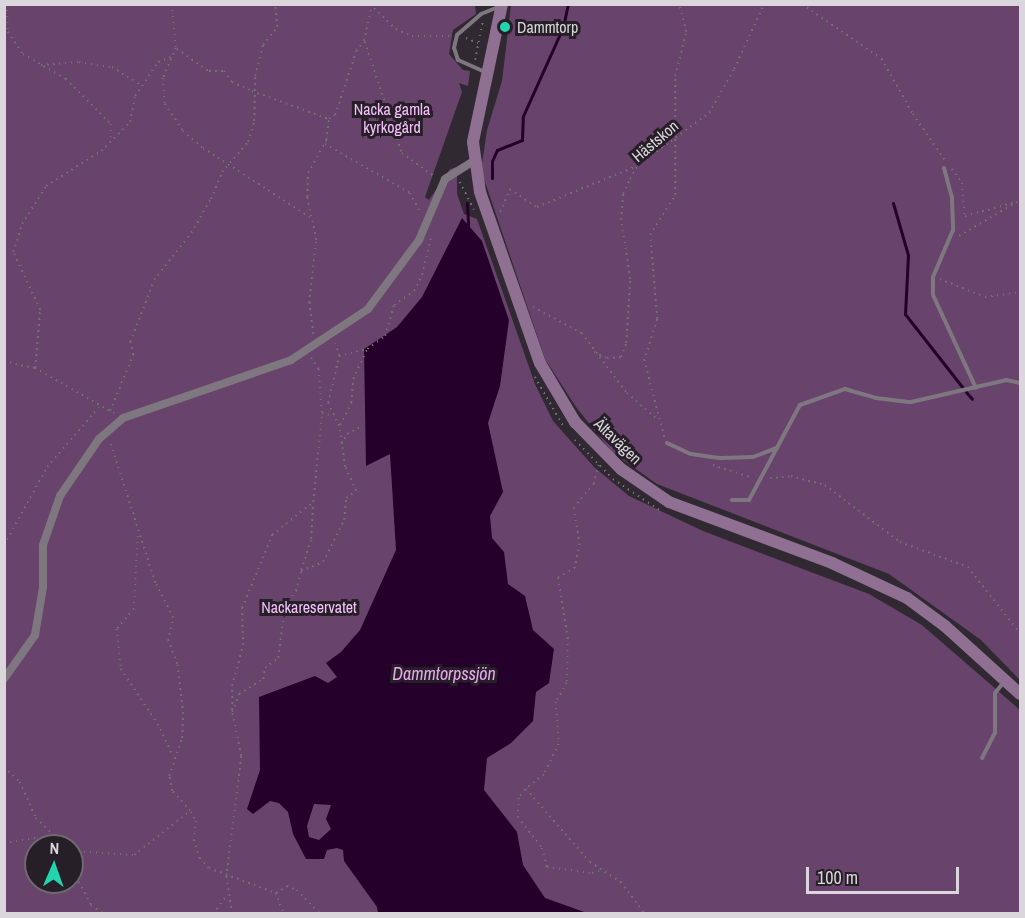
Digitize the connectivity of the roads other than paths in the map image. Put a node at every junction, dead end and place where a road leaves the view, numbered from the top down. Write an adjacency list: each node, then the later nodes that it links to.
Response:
1 (502, 5): 2 (main road, Ältavägen); 2 (lane)
2 (487, 73): 3 (main road, Ältavägen)
3 (474, 161): 10 (street); 11 (main road, Ältavägen)
4 (944, 168): 6 (lane)
5 (1020, 383): 6 (lane)
6 (976, 387): 8 (lane)
7 (667, 444): 8 (lane)
8 (778, 448): 9 (lane)
9 (732, 500)
10 (4, 679)
11 (1006, 680): 12 (main road, Ältavägen); 13 (lane)
12 (1020, 694)
13 (982, 758)

